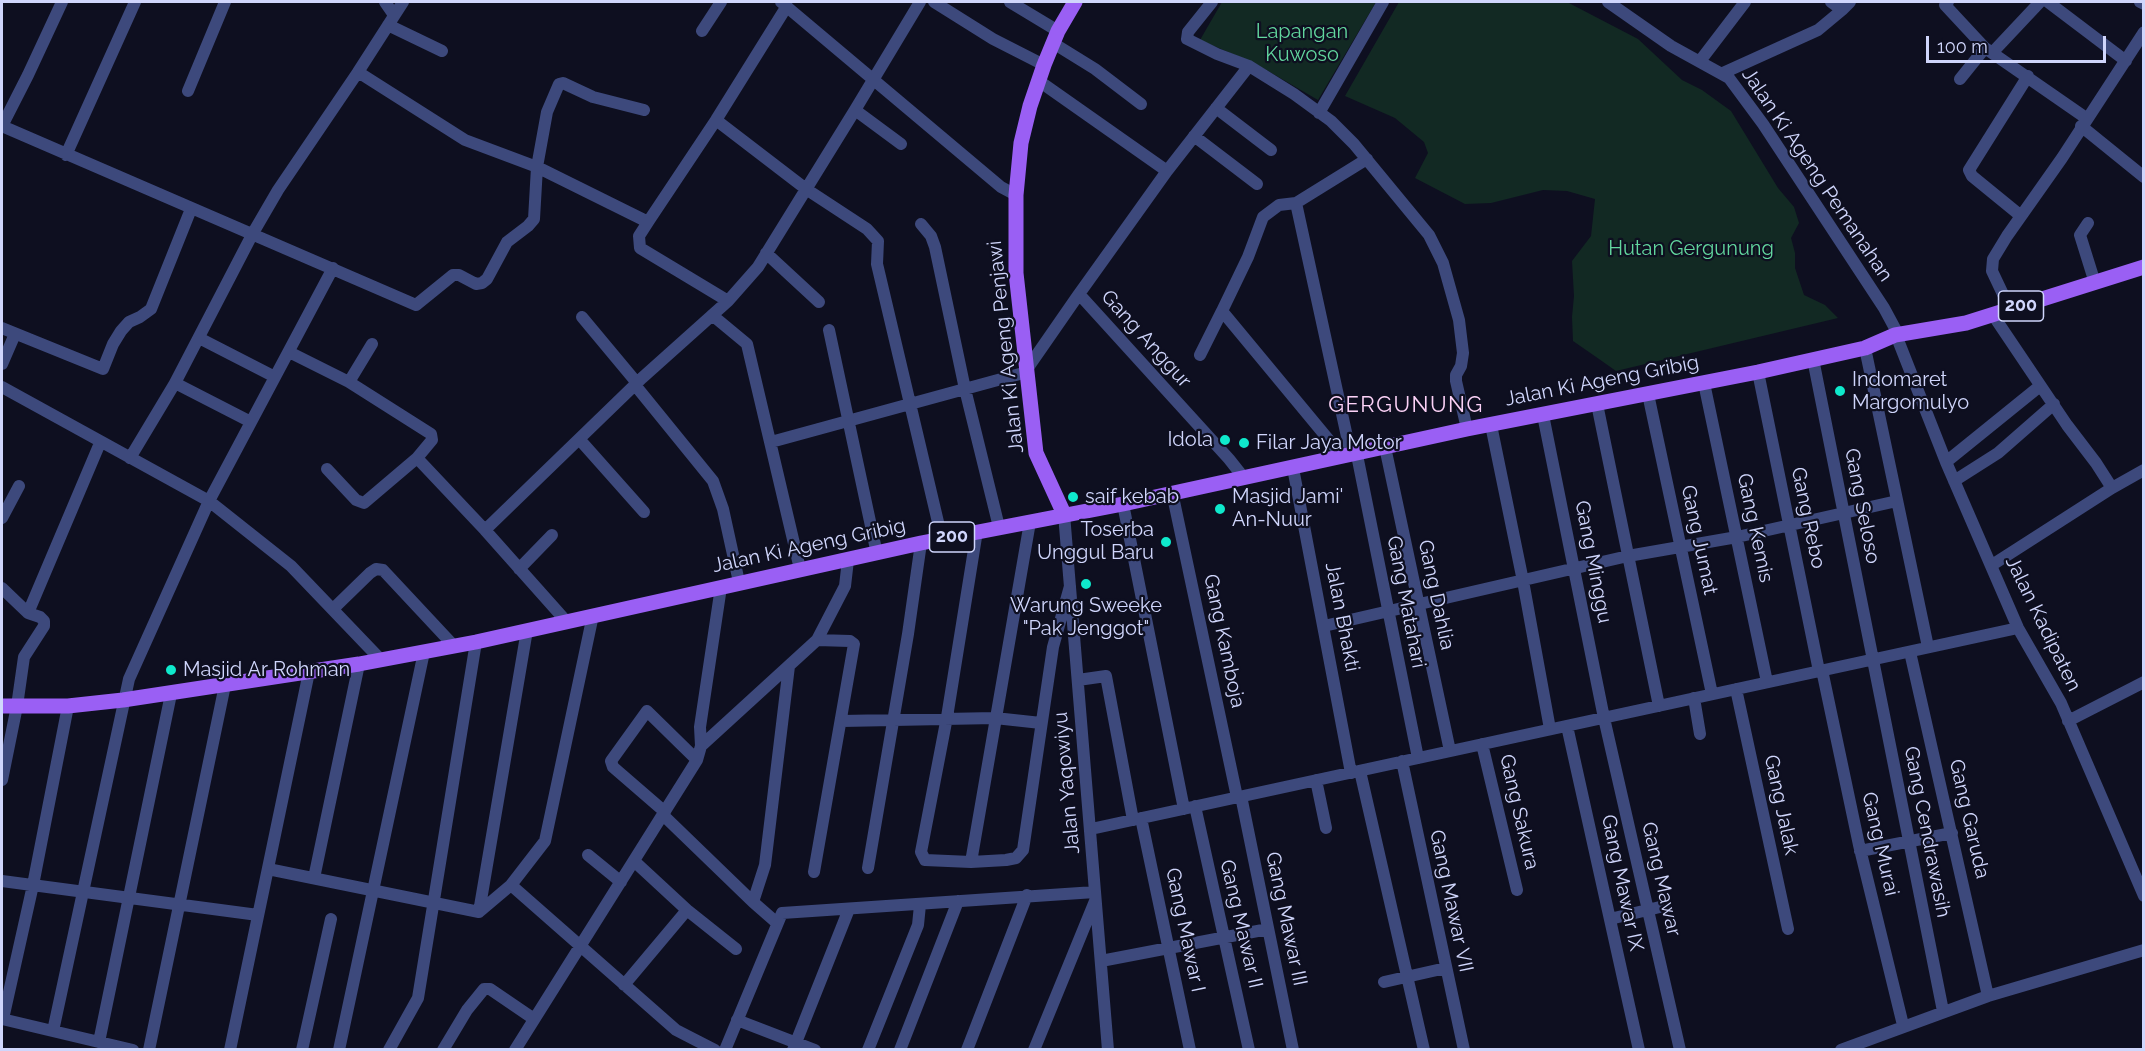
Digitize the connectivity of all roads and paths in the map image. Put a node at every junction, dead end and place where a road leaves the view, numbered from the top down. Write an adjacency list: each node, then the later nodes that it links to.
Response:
1 (62, 2): 48 (street)
2 (135, 2): 52 (street)
3 (225, 2): 40 (street)
4 (385, 2): 24 (street)
5 (403, 2): 24 (street)
6 (721, 2): 25 (street)
7 (920, 2): 38 (street)
8 (933, 2): 32 (street)
9 (1010, 2): 27 (street)
10 (1075, 2): 27 (main road, Jalan Ki Ageng Penjawi)
11 (1212, 2): 33 (street)
12 (1383, 2): 45 (street)
13 (1608, 2): 22 (street, Jalan Ki Ageng Pemanahan)
14 (1745, 2): 30 (street)
15 (1831, 2): 23 (street)
16 (2040, 2): 28 (street)
17 (2048, 2): 31 (street)
18 (2140, 2): 21 (street)
19 (1946, 3): 28 (street)
20 (784, 4): 38 (street); 46 (street)
21 (2144, 4)
22 (1623, 6): 30 (street, Jalan Ki Ageng Pemanahan)
23 (1846, 6): 35 (street)
24 (391, 20): 29 (street); 34 (street)
25 (702, 31)
26 (2144, 32): 31 (street)
27 (1056, 37): 32 (main road, Jalan Ki Ageng Penjawi); 41 (street)
28 (1989, 50): 36 (street); 37 (street)
29 (442, 51)
30 (1700, 61): 35 (street, Jalan Ki Ageng Pemanahan)
31 (2126, 61): 47 (street)
32 (1044, 65): 39 (main road, Jalan Ki Ageng Penjawi)
33 (1249, 66): 42 (street); 45 (street)
34 (358, 72): 54 (street); 66 (street)
35 (1723, 73): 81 (street, Jalan Ki Ageng Pemanahan)
36 (2028, 76): 47 (street); 62 (street)
37 (1960, 79)
38 (873, 80): 44 (street); 59 (street)
39 (1039, 81): 55 (street); 59 (main road, Jalan Ki Ageng Penjawi)
40 (188, 90)
41 (1142, 105)
42 (1216, 108): 49 (street); 51 (street)
43 (644, 110): 54 (street)
44 (855, 110): 50 (street); 58 (street)
45 (1319, 113): 53 (street)
46 (716, 120): 58 (street); 63 (street)
47 (2084, 122): 56 (street); 62 (street)
48 (2, 126): 52 (street)
49 (1194, 136): 55 (street); 57 (street)
50 (902, 144)
51 (1271, 150)
52 (66, 155): 61 (street)
53 (1367, 159): 60 (street); 108 (street)
54 (537, 167): 63 (street); 68 (street)
55 (1167, 171): 71 (street)
56 (2143, 176)
57 (1257, 184)
58 (806, 189): 67 (street); 101 (street)
59 (1016, 195): 90 (main road, Jalan Ki Ageng Penjawi)
60 (1296, 203): 75 (street); 113 (street, Gang Matahari)
61 (191, 208): 66 (street); 82 (street)
62 (2021, 216): 74 (street)
63 (648, 222): 72 (street)
64 (2088, 223): 70 (street)
65 (921, 224): 99 (street)
66 (253, 233): 68 (street); 83 (street)
67 (766, 253): 72 (street); 73 (street)
68 (333, 268): 86 (street)
69 (2143, 269): 70 (main road, Jalan Ki Ageng Gribig / 200)
70 (2094, 283): 74 (main road, Jalan Ki Ageng Gribig / 200)
71 (1079, 294): 90 (street, Gang Anggur); 120 (street, Gang Anggur)
72 (728, 302): 76 (street)
73 (819, 302)
74 (2010, 309): 77 (main road, Jalan Ki Ageng Gribig / 200)
75 (1222, 311): 87 (street); 113 (street)
76 (712, 315): 96 (street); 110 (street)
77 (1993, 315): 81 (main road, Jalan Ki Ageng Gribig / 200); 97 (street)
78 (582, 317): 96 (street)
79 (2, 328): 82 (street)
80 (829, 330): 105 (street)
81 (1895, 332): 85 (main road, Jalan Ki Ageng Gribig / 200); 116 (street, Jalan Kadipaten)
82 (15, 334): 89 (street)
83 (199, 338): 92 (street); 94 (street)
84 (372, 344): 93 (street)
85 (1865, 348): 88 (main road, Jalan Ki Ageng Gribig / 200); 126 (street)
86 (289, 352): 92 (street); 93 (street)
87 (1200, 355)
88 (1813, 359): 91 (main road, Jalan Ki Ageng Gribig / 200); 129 (street, Gang Seloso)
89 (2, 363)
90 (1027, 371): 99 (street); 130 (main road, Jalan Ki Ageng Penjawi)
91 (1758, 372): 95 (main road, Jalan Ki Ageng Gribig / 200); 133 (street, Gang Rebo)
92 (275, 377): 106 (street)
93 (349, 382): 115 (street)
94 (175, 383): 106 (street); 114 (street)
95 (1704, 383): 100 (main road, Jalan Ki Ageng Gribig / 200); 138 (street, Gang Kemis)
96 (636, 384): 109 (street); 150 (street)
97 (2040, 386): 103 (street); 116 (street)
98 (2, 387): 111 (street)
99 (965, 389): 101 (street); 134 (street)
100 (1648, 394): 102 (main road, Jalan Ki Ageng Gribig / 200); 141 (street, Gang Jumat)
101 (910, 404): 105 (street); 139 (street)
102 (1597, 404): 104 (main road, Jalan Ki Ageng Gribig / 200); 143 (street)
103 (2054, 404): 121 (street); 123 (street)
104 (1543, 415): 107 (main road, Jalan Ki Ageng Gribig / 200); 148 (street, Gang Minggu)
105 (848, 421): 110 (street); 142 (street)
106 (251, 422): 125 (street)
107 (1491, 425): 108 (main road, Jalan Ki Ageng Gribig / 200); 149 (street)
108 (1467, 429): 112 (main road, Jalan Ki Ageng Gribig / 200)
109 (580, 440): 128 (street); 135 (street)
110 (771, 442): 147 (street)
111 (100, 443): 114 (street); 157 (street)
112 (1385, 447): 113 (main road, Jalan Ki Ageng Gribig / 200); 154 (street, Gang Dahlia)
113 (1350, 456): 117 (main road, Jalan Ki Ageng Gribig / 200); 156 (street, Gang Matahari)
114 (130, 458): 125 (street)
115 (417, 458): 118 (street); 135 (street)
116 (1946, 462): 121 (street, Jalan Kadipaten)
117 (1293, 468): 120 (main road, Jalan Ki Ageng Gribig / 200); 160 (street, Jalan Bhakti)
118 (327, 470)
119 (2144, 470): 123 (street)
120 (1244, 478): 124 (main road, Jalan Ki Ageng Gribig / 200)
121 (1954, 481): 145 (street, Jalan Kadipaten)
122 (19, 486): 131 (street)
123 (2112, 488): 145 (street)
124 (1172, 492): 127 (main road, Jalan Ki Ageng Gribig / 200); 206 (street, Gang Kamboja)
125 (209, 501): 155 (street); 183 (street)
126 (1897, 501): 129 (street); 166 (street)
127 (1123, 504): 130 (main road, Jalan Ki Ageng Gribig / 200); 207 (street, Gang Mawar II)
128 (644, 512)
129 (1843, 513): 133 (street); 170 (street, Gang Seloso)
130 (1064, 514): 132 (main road, Jalan Ki Ageng Gribig / 200); 152 (street, Jalan Yaqowiyu)
131 (2, 518)
132 (1030, 522): 134 (main road, Jalan Ki Ageng Gribig / 200); 190 (street)
133 (1789, 524): 138 (street); 173 (street, Gang Rebo)
134 (999, 527): 136 (main road, Jalan Ki Ageng Gribig / 200)
135 (485, 530): 146 (street)
136 (977, 531): 139 (main road, Jalan Ki Ageng Gribig / 200); 187 (street)
137 (552, 535): 146 (street)
138 (1737, 537): 141 (street); 176 (street, Gang Kemis)
139 (942, 539): 140 (main road, Jalan Ki Ageng Gribig / 200)
140 (921, 543): 142 (main road, Jalan Ki Ageng Gribig / 200); 189 (street)
141 (1680, 547): 143 (street); 181 (street, Gang Jumat)
142 (876, 554): 144 (main road, Jalan Ki Ageng Gribig / 200)
143 (1628, 556): 148 (street); 186 (street)
144 (848, 560): 147 (main road, Jalan Ki Ageng Gribig / 200); 163 (street)
145 (1992, 565): 161 (street, Jalan Kadipaten)
146 (519, 568): 159 (street)
147 (800, 569): 150 (main road, Jalan Ki Ageng Gribig / 200)
148 (1574, 570): 149 (street); 188 (street, Gang Minggu)
149 (1523, 581): 154 (street); 195 (street)
150 (739, 582): 151 (main road, Jalan Ki Ageng Gribig / 200)
151 (721, 586): 158 (main road, Jalan Ki Ageng Gribig / 200); 198 (street)
152 (1070, 586): 175 (street, Jalan Yaqowiyu); 193 (street)
153 (2, 588): 157 (street)
154 (1418, 605): 156 (street); 199 (street, Gang Dahlia)
155 (333, 609): 165 (street); 169 (street)
156 (1388, 612): 160 (street); 200 (street, Gang Matahari)
157 (28, 613): 184 (street)
158 (593, 615): 159 (main road, Jalan Ki Ageng Gribig / 200); 225 (street)
159 (566, 621): 162 (main road, Jalan Ki Ageng Gribig / 200)
160 (1324, 626): 203 (street, Jalan Bhakti)
161 (2018, 628): 166 (street); 192 (street, Jalan Kadipaten)
162 (527, 630): 164 (main road, Jalan Ki Ageng Gribig / 200); 242 (street)
163 (817, 640): 172 (street); 191 (street)
164 (476, 642): 165 (main road, Jalan Ki Ageng Gribig / 200); 234 (street)
165 (454, 646): 167 (main road, Jalan Ki Ageng Gribig / 200)
166 (1928, 647): 168 (street)
167 (424, 652): 169 (main road, Jalan Ki Ageng Gribig / 200); 226 (street)
168 (1910, 652): 170 (street); 212 (street, Gang Garuda)
169 (381, 660): 171 (main road, Jalan Ki Ageng Gribig / 200)
170 (1872, 660): 173 (street); 213 (street, Gang Cendrawasih)
171 (359, 664): 174 (main road, Jalan Ki Ageng Gribig / 200); 221 (street)
172 (789, 666): 198 (street); 235 (street)
173 (1821, 671): 176 (street); 214 (street, Gang Murai)
174 (309, 672): 178 (main road, Jalan Ki Ageng Gribig / 200); 218 (street)
175 (1078, 680): 209 (street, Gang Mawar I); 211 (street, Jalan Yaqowiyu)
176 (1767, 682): 179 (street)
177 (2144, 682): 192 (street)
178 (225, 685): 180 (main road, Jalan Ki Ageng Gribig / 200); 236 (street)
179 (1736, 689): 181 (street); 247 (street, Gang Jalak)
180 (171, 694): 183 (main road, Jalan Ki Ageng Gribig / 200); 232 (street)
181 (1712, 694): 182 (street)
182 (1694, 698): 186 (street); 196 (street)
183 (123, 700): 185 (main road, Jalan Ki Ageng Gribig / 200); 228 (street)
184 (9, 706): 185 (main road, Jalan Ki Ageng Gribig / 200); 204 (street)
185 (68, 706): 224 (street)
186 (1659, 706): 188 (street)
187 (947, 717): 189 (street); 190 (street); 217 (street)
188 (1604, 717): 194 (street); 241 (street, Gang Mawar)
189 (892, 718): 191 (street); 219 (street)
190 (994, 718): 193 (street); 217 (street)
191 (842, 721): 220 (street)
192 (2068, 721): 231 (street, Jalan Kadipaten)
193 (1041, 723): 217 (street)
194 (1567, 726): 195 (street); 245 (street, Gang Mawar IX)
195 (1550, 729): 197 (street)
196 (1700, 734)
197 (1482, 744): 199 (street); 227 (street, Gang Sakura)
198 (701, 746): 201 (street)
199 (1450, 751): 200 (street)
200 (1418, 758): 202 (street)
201 (697, 760): 208 (street); 208 (street)
202 (1402, 761): 203 (street); 255 (street, Gang Mawar VII)
203 (1355, 772): 205 (street); 256 (street, Jalan Bhakti)
204 (2, 780)
205 (1316, 780): 206 (street); 210 (street)
206 (1239, 797): 207 (street); 248 (street, Gang Mawar III)
207 (1190, 807): 209 (street); 249 (street, Gang Mawar II)
208 (664, 814): 216 (street); 235 (street)
209 (1137, 819): 211 (street); 252 (street, Gang Mawar I)
210 (1326, 828)
211 (1091, 829): 230 (street, Jalan Yaqowiyu)
212 (1952, 833): 213 (street); 259 (street, Gang Garuda)
213 (1909, 840): 214 (street); 260 (street, Gang Cendrawasih)
214 (1860, 851): 264 (street, Gang Murai)
215 (588, 855): 223 (street)
216 (634, 861): 223 (street); 240 (street)
217 (970, 862)
218 (268, 868): 221 (street); 243 (street)
219 (868, 868)
220 (814, 872)
221 (314, 878): 226 (street)
222 (2, 881): 224 (street)
223 (621, 882): 250 (street)
224 (33, 885): 228 (street); 261 (street)
225 (511, 885): 242 (street); 250 (street)
226 (373, 890): 234 (street); 272 (street)
227 (1517, 890)
228 (83, 892): 232 (street); 265 (street)
229 (1028, 896): 230 (street); 233 (street); 281 (street)
230 (1096, 896): 254 (street, Jalan Yaqowiyu); 282 (street)
231 (2144, 896)
232 (129, 898): 236 (street); 266 (street)
233 (958, 901): 237 (street); 280 (street)
234 (434, 902): 242 (street); 273 (street)
235 (753, 902): 246 (street)
236 (178, 904): 243 (street); 269 (street)
237 (920, 904): 239 (street); 279 (street)
238 (1664, 906): 241 (street)
239 (849, 909): 246 (street); 267 (street)
240 (687, 910): 251 (street); 258 (street)
241 (1648, 910): 245 (street); 290 (street, Gang Mawar)
242 (479, 912)
243 (258, 915): 270 (street)
244 (331, 919): 271 (street)
245 (1610, 919): 289 (street, Gang Mawar IX)
246 (777, 923): 263 (street)
247 (1788, 928)
248 (1268, 929): 249 (street); 286 (street, Gang Mawar III)
249 (1224, 938): 252 (street); 285 (street, Gang Mawar II)
250 (580, 946): 258 (street); 262 (street)
251 (736, 949)
252 (1169, 949): 254 (street); 284 (street, Gang Mawar I)
253 (2144, 950): 259 (street)
254 (1101, 961): 283 (street, Jalan Yaqowiyu)
255 (1446, 968): 256 (street); 288 (street, Gang Mawar VII)
256 (1407, 976): 257 (street); 287 (street, Jalan Bhakti)
257 (1384, 982)
258 (624, 985): 276 (street)
259 (1988, 996): 260 (street)
260 (1943, 1011): 264 (street)
261 (2, 1019): 265 (street)
262 (534, 1019): 274 (street); 275 (street)
263 (737, 1020): 267 (street); 277 (street)
264 (1903, 1025): 291 (street)
265 (53, 1031): 266 (street)
266 (99, 1042): 268 (street)
267 (794, 1046): 278 (street)
268 (133, 1050)
269 (148, 1050)
270 (230, 1050)
271 (302, 1050)
272 (339, 1050)
273 (389, 1050)
274 (443, 1050)
275 (515, 1050)
276 (715, 1050)
277 (725, 1050)
278 (815, 1050)
279 (868, 1050)
280 (900, 1050)
281 (967, 1050)
282 (1034, 1050)
283 (1108, 1050)
284 (1190, 1050)
285 (1249, 1050)
286 (1293, 1050)
287 (1424, 1050)
288 (1464, 1050)
289 (1639, 1050)
290 (1680, 1050)
291 (1841, 1050)

